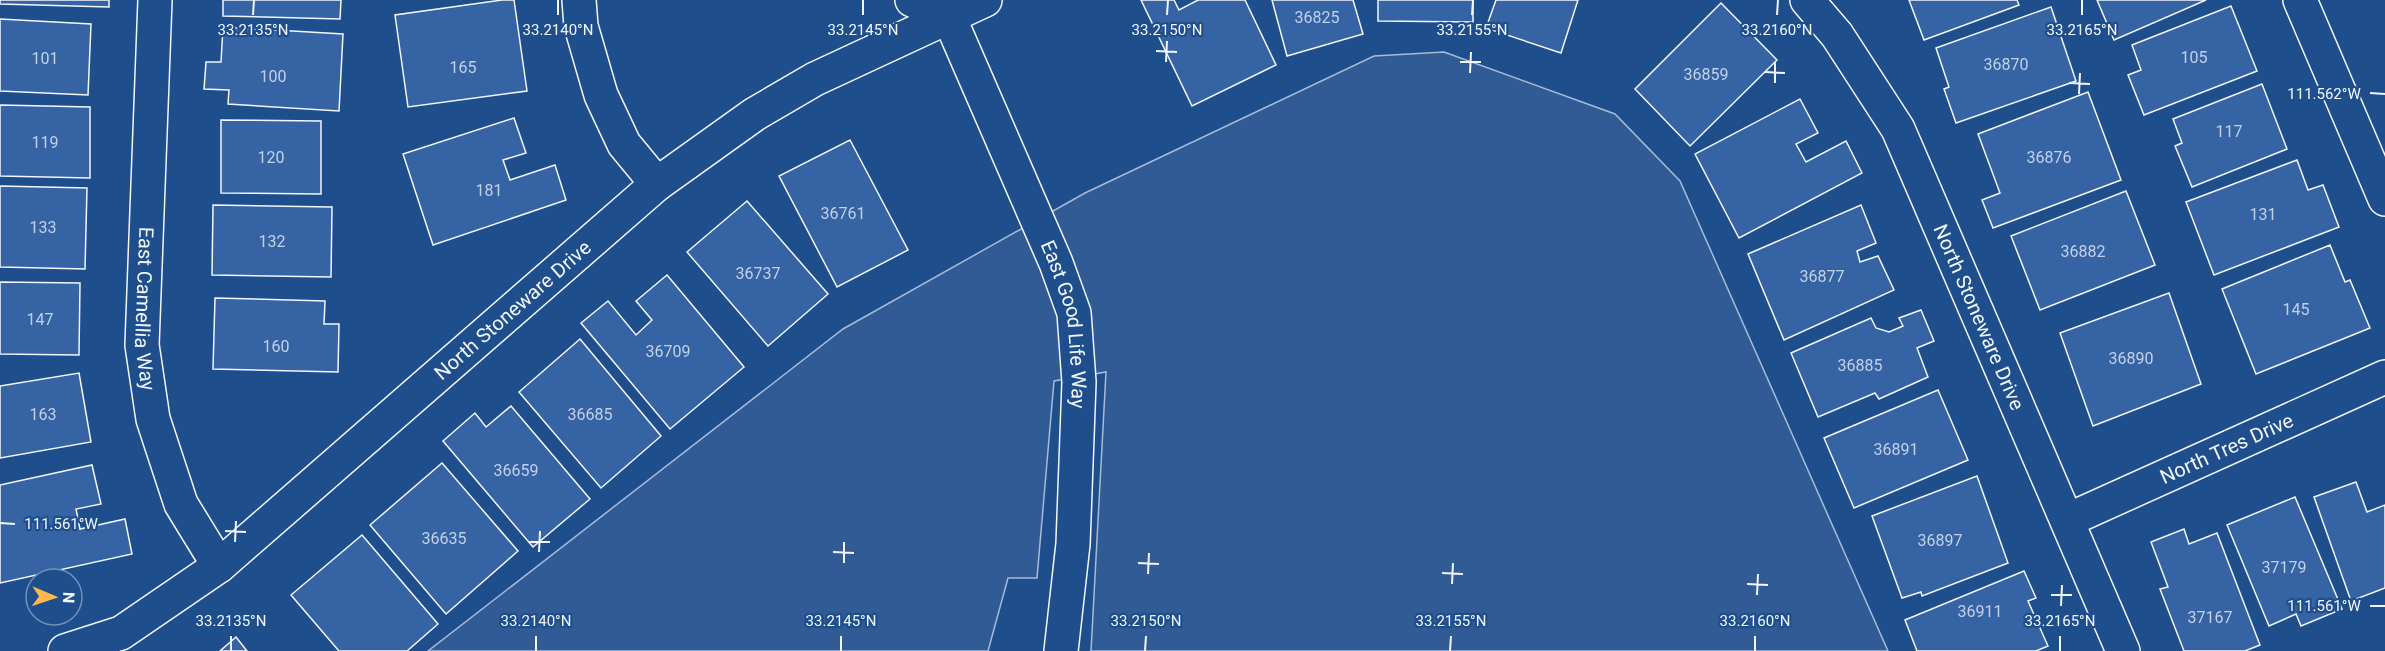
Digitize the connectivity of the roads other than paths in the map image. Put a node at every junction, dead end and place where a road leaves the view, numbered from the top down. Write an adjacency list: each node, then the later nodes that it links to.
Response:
1 (155, 0): 12 (street, East Camellia Way)
2 (579, 0): 8 (street)
3 (912, 0): 7 (street)
4 (985, 0): 7 (street, North Stoneware Drive)
5 (1807, 0): 11 (street, North Stoneware Drive)
6 (2300, 0): 9 (street)
7 (950, 9): 8 (street, North Stoneware Drive); 14 (street, East Good Life Way)
8 (657, 184): 12 (street, North Stoneware Drive)
9 (2385, 199)
10 (2385, 377): 11 (street, North Tres Drive)
11 (2068, 520): 15 (street, North Stoneware Drive)
12 (219, 566): 13 (street, North Stoneware Drive)
13 (64, 651)
14 (1061, 651)
15 (2123, 651)

